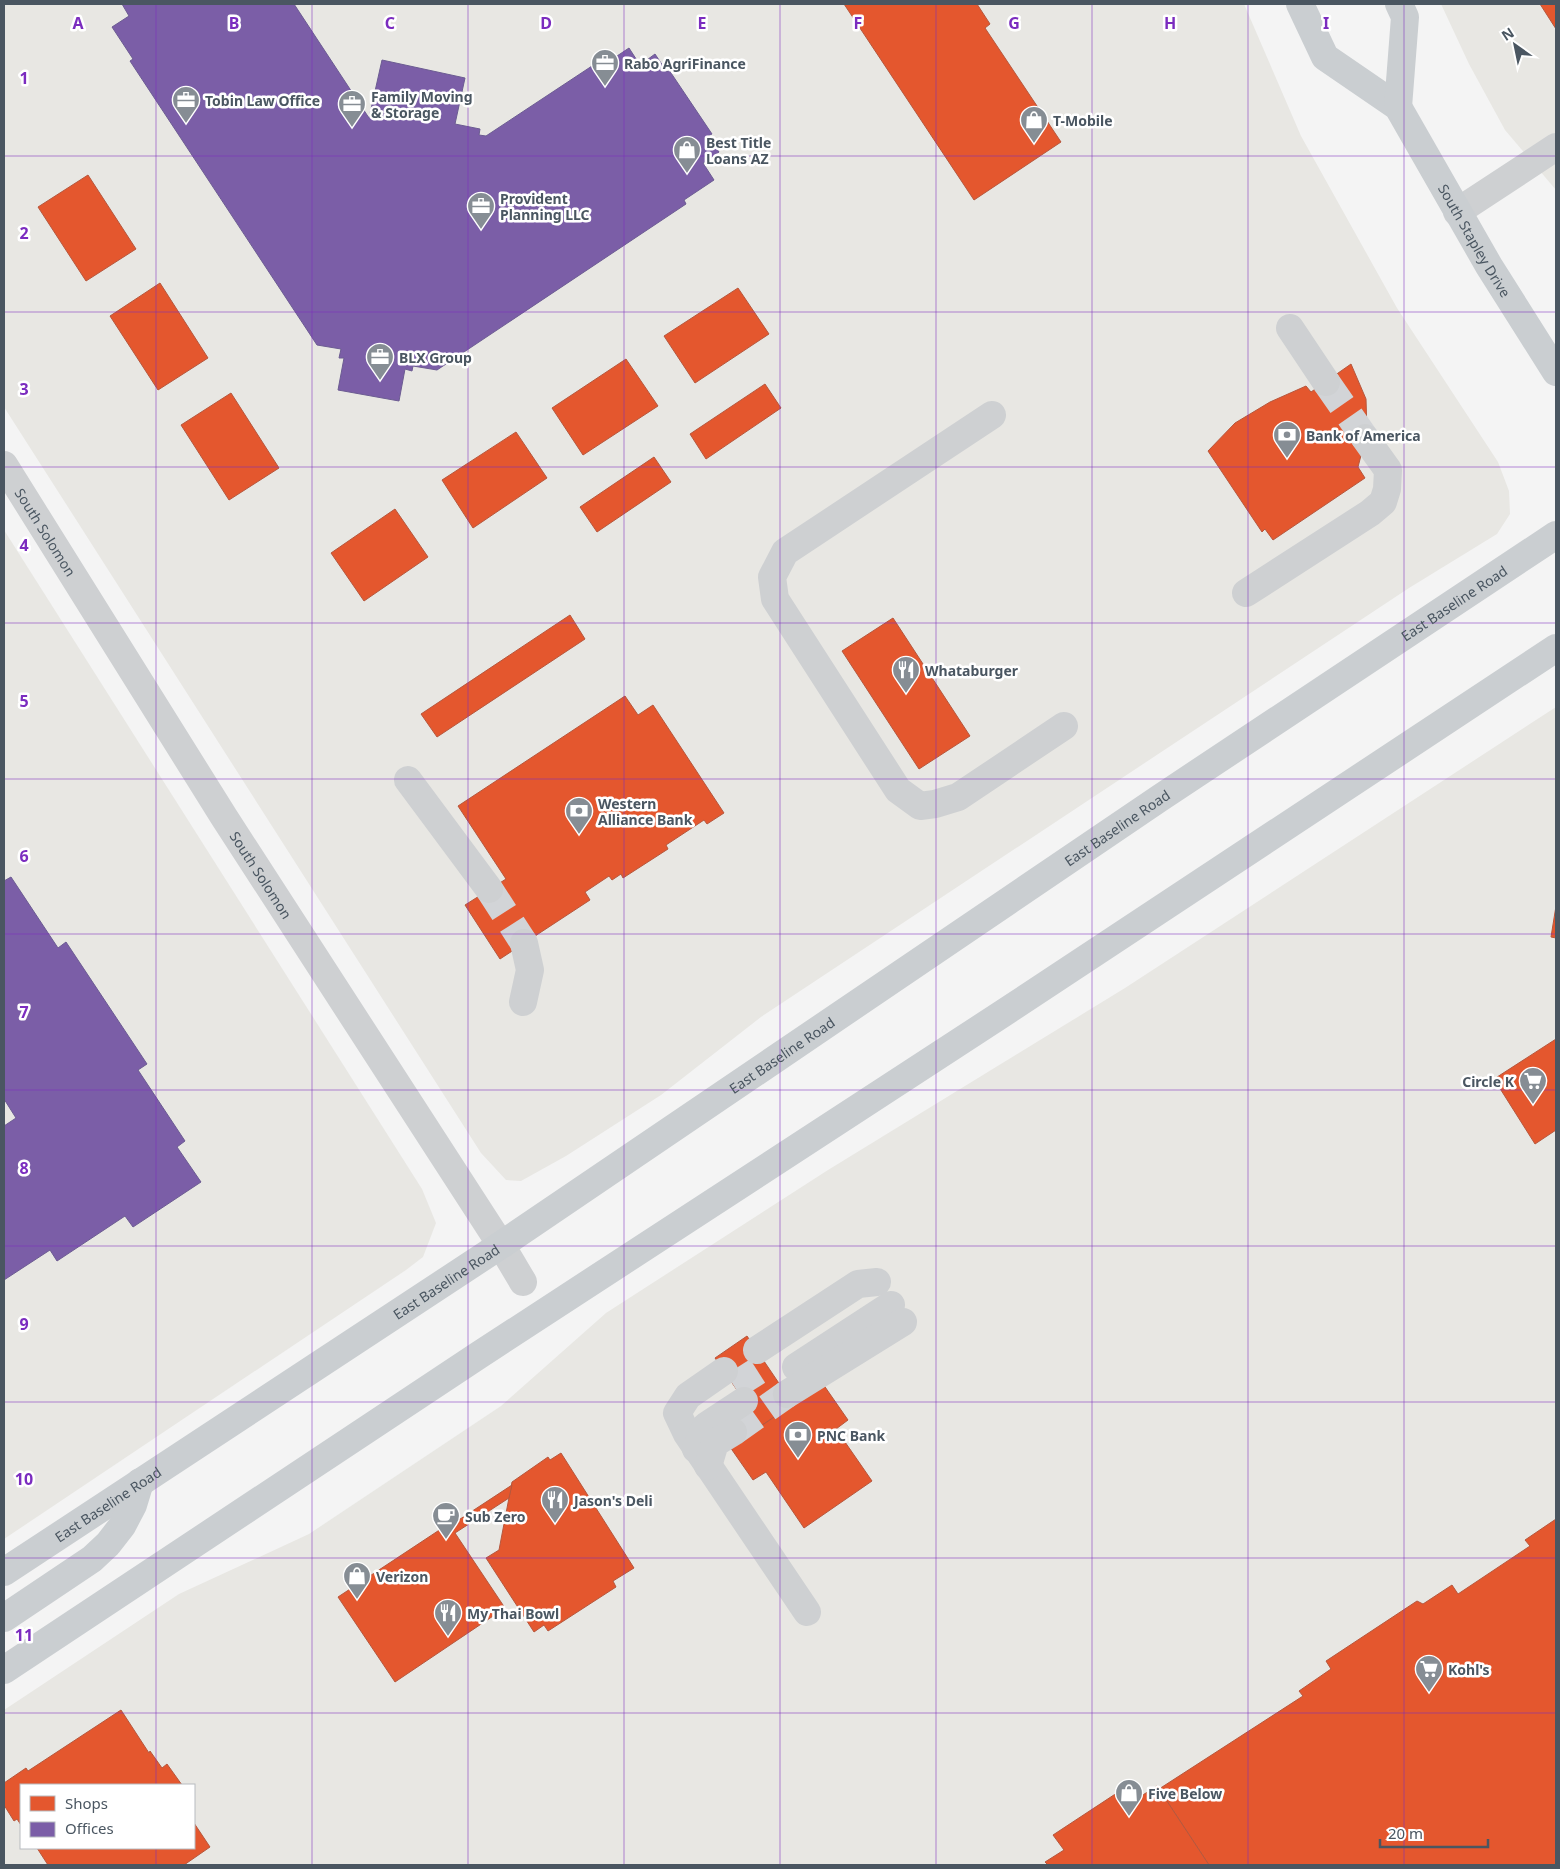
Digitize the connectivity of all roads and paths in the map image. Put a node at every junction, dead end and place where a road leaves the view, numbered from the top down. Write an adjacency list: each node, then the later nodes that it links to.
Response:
1 (1300, 4): 3 (main road, South Stapley Drive)
2 (1399, 4): 3 (main road)
3 (1398, 107): 5 (main road, South Stapley Drive)
4 (1556, 147): 5 (street)
5 (1457, 212): 7 (main road, South Stapley Drive)
6 (1290, 328): 8 (street)
7 (1556, 372)
8 (1326, 382)
9 (992, 415): 15 (street)
10 (1365, 438): 13 (street)
11 (4, 465): 20 (street, South Solomon)
12 (1556, 535): 20 (main road, East Baseline Road)
13 (1246, 594)
14 (1556, 648): 29 (main road)
15 (1064, 726)
16 (408, 780): 17 (street)
17 (489, 889)
18 (524, 943): 19 (street)
19 (522, 1002)
20 (501, 1245): 21 (street, South Solomon); 25 (main road, East Baseline Road)
21 (523, 1282)
22 (772, 1372): 22 (street)
23 (733, 1432): 24 (street)
24 (697, 1450): 24 (street); 27 (street)
25 (140, 1482): 26 (main road, East Baseline Road); 28 (main road)
26 (4, 1572)
27 (807, 1612)
28 (4, 1618)
29 (4, 1670)

